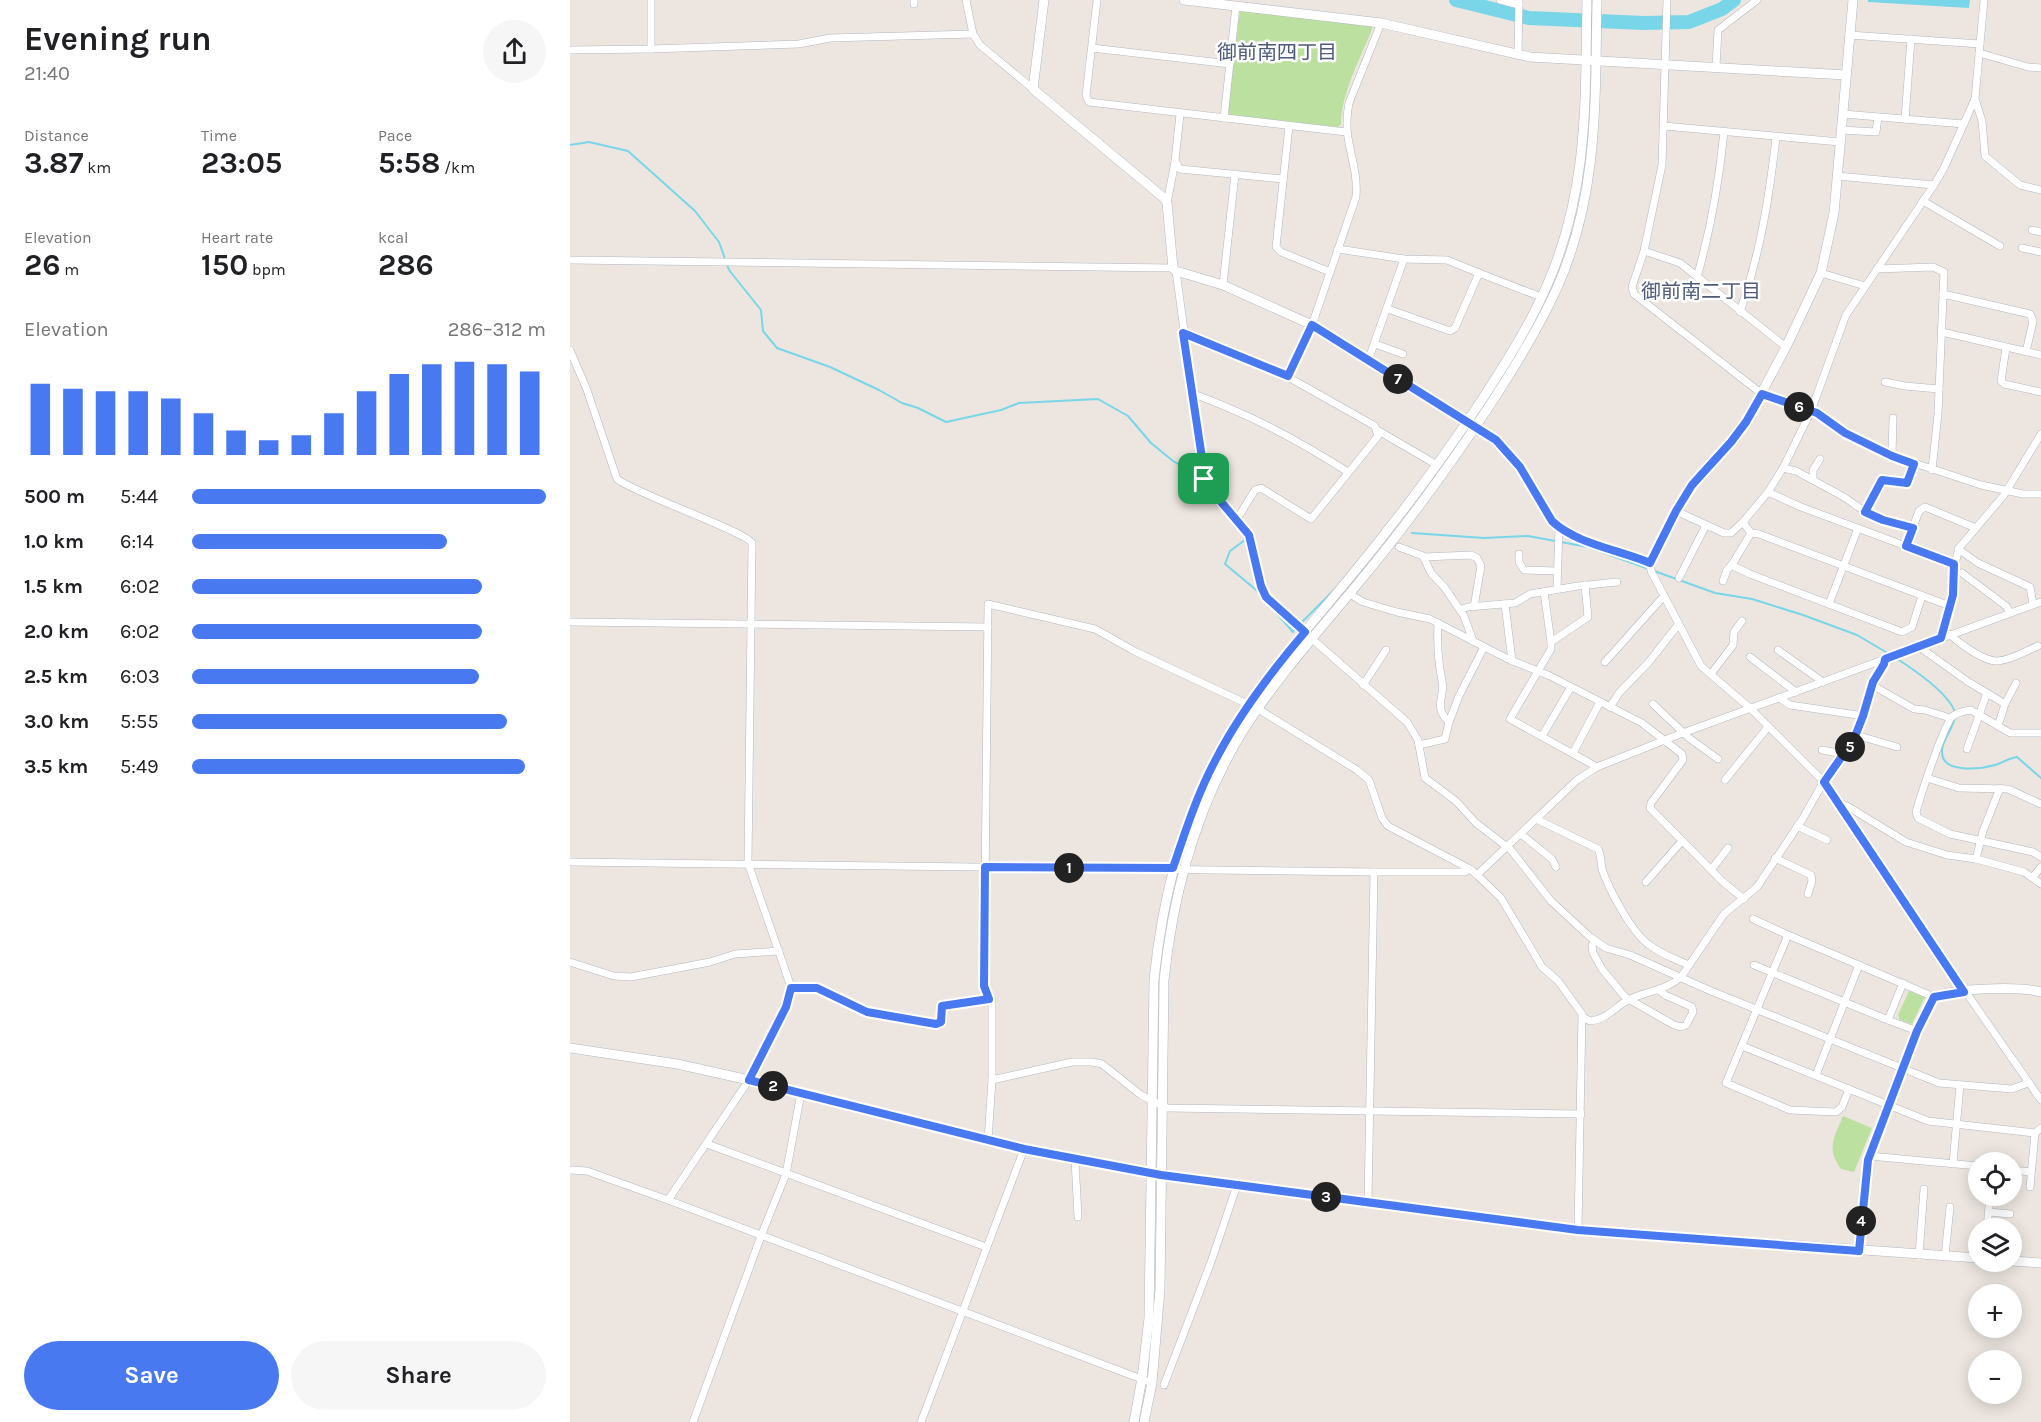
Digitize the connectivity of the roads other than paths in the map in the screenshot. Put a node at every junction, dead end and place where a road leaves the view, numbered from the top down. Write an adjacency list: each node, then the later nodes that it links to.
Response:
1 (651, 0): 21 (street)
2 (966, 0): 16 (street)
3 (1044, 0): 31 (street)
4 (1097, 0): 20 (street)
5 (1184, 0): 14 (street)
6 (1500, 0): 13 (street)
7 (1587, 0): 25 (street)
8 (1667, 0): 27 (street)
9 (1757, 0): 28 (street)
10 (1853, 0): 17 (street)
11 (1984, 0): 19 (street)
12 (1597, 3): 25 (street)
13 (1519, 4): 24 (street)
14 (1236, 6): 15 (street); 26 (street)
15 (1381, 23): 24 (street); 42 (street)
16 (973, 34): 21 (street); 31 (street)
17 (1849, 35): 18 (street); 30 (street)
18 (1911, 39): 19 (street); 37 (street)
19 (1980, 44): 23 (street)
20 (1092, 48): 26 (street); 33 (street)
21 (651, 49): 22 (street)
22 (570, 50)
23 (1979, 53): 29 (street); 32 (street)
24 (1518, 55): 25 (street)
25 (1592, 62): 27 (street); 94 (street)
26 (1230, 64): 36 (street)
27 (1666, 66): 28 (street); 40 (street)
28 (1716, 67): 30 (street)
29 (2041, 68)
30 (1846, 75): 34 (street)
31 (1034, 89): 53 (street)
32 (1975, 99): 38 (street); 51 (street)
33 (1180, 114): 36 (street); 46 (street)
34 (1843, 114): 35 (street); 41 (street)
35 (1878, 117): 37 (street); 41 (street)
36 (1224, 118): 39 (street)
37 (1905, 119): 38 (street)
38 (1964, 124): 50 (street)
39 (1289, 126): 42 (street); 49 (street)
40 (1664, 126): 43 (street); 59 (street)
41 (1842, 130): 45 (street)
42 (1346, 132): 57 (street)
43 (1724, 132): 44 (street); 68 (street)
44 (1776, 138): 45 (street); 74 (street)
45 (1840, 142): 48 (street)
46 (1175, 161): 47 (street); 53 (street)
47 (1235, 174): 49 (street); 69 (street)
48 (1837, 176): 50 (street); 67 (street)
49 (1282, 179): 65 (street)
50 (1934, 185): 52 (street)
51 (2041, 190)
52 (1923, 201): 56 (street); 63 (street)
53 (1167, 203): 64 (street)
54 (2032, 230): 55 (street)
55 (2041, 232)
56 (2000, 246)
57 (1338, 249): 61 (street); 65 (street)
58 (2022, 249): 60 (street)
59 (1644, 250): 68 (street); 91 (street)
60 (2041, 252)
61 (1404, 259): 66 (street); 73 (street)
62 (570, 260): 64 (street)
63 (1876, 269): 70 (street); 71 (street)
64 (1174, 270): 69 (street); 77 (street)
65 (1330, 272): 75 (street)
66 (1479, 273): 72 (street); 73 (street)
67 (1821, 273): 70 (street); 79 (street)
68 (1697, 277): 74 (street)
69 (1223, 285): 75 (street)
70 (1864, 286): 92 (street)
71 (1943, 294): 76 (street); 82 (street)
72 (1536, 295)
73 (1388, 309): 78 (street)
74 (1740, 312): 79 (street)
75 (1312, 325): 85 (street); 86 (street)
76 (1942, 332): 80 (street); 88 (street)
77 (1183, 333): 86 (street); 90 (street)
78 (1375, 344): 83 (street); 85 (street)
79 (1786, 347): 91 (street)
80 (2006, 348): 82 (street); 89 (street)
81 (570, 350): 148 (street)
82 (2026, 352): 84 (street)
83 (1403, 354)
84 (2041, 355)
85 (1368, 361): 94 (street)
86 (1288, 376): 95 (street)
87 (1885, 382): 88 (street)
88 (1939, 389): 102 (street)
89 (2041, 392)
90 (1191, 393): 103 (street); 110 (street)
91 (1762, 394): 92 (street); 108 (street)
92 (1811, 411): 97 (street); 101 (street)
93 (1893, 418): 97 (street)
94 (1471, 425): 113 (street); 135 (street); 152 (street)
95 (1377, 430): 99 (street); 103 (street)
96 (2041, 434): 105 (street)
97 (1892, 456): 100 (street)
98 (1820, 459): 104 (street)
99 (1432, 462)
100 (1914, 464): 102 (street); 109 (street)
101 (1784, 468): 104 (street); 106 (street)
102 (1932, 470): 105 (street)
103 (1348, 472): 110 (street)
104 (1813, 480): 109 (street)
105 (2007, 490): 107 (street); 116 (street)
106 (1768, 492): 111 (street); 114 (street)
107 (2041, 494)
108 (1676, 511): 112 (street); 123 (street)
109 (1865, 512): 115 (street)
110 (1237, 519): 152 (street)
111 (1743, 522): 112 (street); 117 (street)
112 (1706, 525): 129 (street)
113 (1559, 528): 123 (street); 127 (street)
114 (1858, 528): 118 (street); 126 (street)
115 (1913, 528): 116 (street); 118 (street)
116 (1976, 528): 120 (street)
117 (1751, 533): 124 (street); 126 (street)
118 (1906, 546): 125 (street)
119 (1399, 547): 122 (street)
120 (1958, 549): 125 (street); 138 (street)
121 (1519, 554): 127 (street)
122 (1424, 557): 142 (street); 143 (street)
123 (1650, 563): 136 (street)
124 (1733, 563): 130 (street); 140 (street)
125 (1954, 564): 141 (street)
126 (1843, 566): 137 (street); 140 (street)
127 (1557, 572): 133 (street)
128 (1962, 573): 144 (street)
129 (1679, 578)
130 (1723, 580)
131 (1617, 582): 132 (street)
132 (1585, 585): 133 (street); 155 (street)
133 (1557, 589): 134 (street)
134 (1544, 592): 139 (street); 155 (street)
135 (1350, 594): 147 (street); 152 (street)
136 (1664, 596): 149 (street); 164 (street)
137 (1922, 596): 140 (street); 141 (street)
138 (2037, 603): 144 (street)
139 (1505, 604): 142 (street); 163 (street)
140 (1829, 604)
141 (1950, 606): 153 (street)
142 (1474, 607): 143 (street)
143 (1460, 610): 154 (street)
144 (2010, 612): 151 (street)
145 (1742, 621): 166 (street)
146 (570, 622): 148 (street)
147 (1438, 623): 154 (street); 184 (street)
148 (750, 625): 150 (street); 218 (street)
149 (1678, 625): 166 (street); 179 (street)
150 (988, 627): 178 (street); 219 (street)
151 (1949, 634): 153 (street); 157 (street)
152 (1308, 635): 169 (street); 178 (street)
153 (1941, 638): 156 (street)
154 (1473, 641): 158 (street)
155 (1551, 642): 165 (street)
156 (1918, 646): 162 (street); 173 (street)
157 (2038, 646)
158 (1484, 647): 163 (street); 184 (street)
159 (1386, 650): 169 (street)
160 (1778, 650): 167 (street)
161 (1750, 657): 172 (street)
162 (1885, 659): 167 (street); 170 (street)
163 (1512, 661): 165 (street)
164 (1605, 662)
165 (1538, 671): 171 (street); 190 (street)
166 (1711, 674): 180 (street)
167 (1823, 682): 172 (street)
168 (2016, 683): 177 (street)
169 (1363, 685): 192 (street)
170 (1872, 685): 182 (street); 183 (street)
171 (1571, 687): 175 (street); 190 (street)
172 (1796, 692): 174 (street)
173 (1987, 693): 177 (street); 181 (street)
174 (1779, 698): 180 (street); 182 (street)
175 (1600, 702): 179 (street); 196 (street)
176 (1653, 704): 187 (street)
177 (2005, 704): 185 (street)
178 (1253, 707): 222 (street); 223 (street); 224 (street)
179 (1610, 707): 191 (street)
180 (1751, 709): 186 (street); 187 (street)
181 (1978, 714): 183 (street); 185 (street); 194 (street)
182 (1863, 716): 189 (street)
183 (1950, 718): 200 (street)
184 (1449, 722): 192 (street)
185 (1998, 726): 188 (street)
186 (1768, 727): 201 (street); 202 (street)
187 (1683, 733): 191 (street); 198 (street)
188 (2041, 733)
189 (1856, 735): 193 (street); 197 (street)
190 (1542, 736): 196 (street)
191 (1663, 741): 199 (street); 211 (street)
192 (1419, 745): 212 (street)
193 (1897, 747)
194 (1967, 749)
195 (1822, 750): 197 (street)
196 (1573, 753): 199 (street)
197 (1844, 754): 202 (street)
198 (1718, 759)
199 (1597, 767): 206 (street)
200 (1927, 778): 203 (street); 210 (street)
201 (1725, 780)
202 (1824, 782): 204 (street); 207 (street)
203 (2000, 788): 205 (street); 210 (street)
204 (1837, 802): 216 (street); 246 (street)
205 (2041, 804)
206 (1536, 819): 208 (street); 238 (street)
207 (1797, 826): 209 (street); 215 (street)
208 (1521, 834): 212 (street); 220 (street)
209 (1827, 840)
210 (1980, 840): 214 (street); 216 (street)
211 (1682, 841): 225 (street); 229 (street)
212 (1508, 847): 227 (street); 235 (street)
213 (1728, 848): 225 (street)
214 (2041, 857)
215 (1775, 858): 231 (street); 232 (street)
216 (1976, 859): 228 (street)
217 (570, 862): 218 (street)
218 (748, 863): 219 (street); 236 (street)
219 (985, 867): 222 (street); 249 (street)
220 (1556, 867)
221 (2041, 867): 228 (street)
222 (1173, 868): 223 (street); 267 (street)
223 (1183, 869): 226 (street); 269 (street)
224 (1470, 869): 226 (street); 227 (street)
225 (1711, 870): 232 (street)
226 (1374, 872): 271 (street)
227 (1477, 874): 253 (street)
228 (2033, 877): 230 (street)
229 (1646, 882)
230 (2041, 884)
231 (1808, 894)
232 (1744, 899): 238 (street)
233 (1753, 920): 234 (street)
234 (1788, 936): 240 (street); 241 (street)
235 (1595, 941): 242 (street); 250 (street)
236 (778, 951): 237 (street); 244 (street)
237 (570, 962)
238 (1689, 965): 242 (street)
239 (1754, 965): 241 (street)
240 (1859, 965): 243 (street); 251 (street)
241 (1773, 971): 251 (street); 252 (street)
242 (1681, 977): 245 (street); 252 (street)
243 (1903, 983): 248 (street); 254 (street)
244 (791, 988): 249 (street); 261 (street)
245 (1659, 990): 250 (street); 250 (street)
246 (1964, 992): 247 (street); 248 (street); 263 (street)
247 (2041, 992)
248 (1934, 997): 255 (street)
249 (989, 999): 262 (street)
250 (1630, 1000): 253 (street)
251 (1845, 1002): 254 (street); 256 (street)
252 (1757, 1009): 256 (street); 257 (street)
253 (1583, 1017): 272 (street)
254 (1888, 1020): 255 (street)
255 (1917, 1031): 259 (street)
256 (1830, 1039): 259 (street); 260 (street)
257 (1742, 1046): 260 (street); 265 (street)
258 (570, 1048): 261 (street)
259 (1903, 1068): 264 (street); 270 (street)
260 (1816, 1076): 265 (street)
261 (749, 1080): 266 (street); 276 (street)
262 (992, 1080): 267 (street); 275 (street)
263 (2028, 1083): 264 (street); 268 (street)
264 (1960, 1085): 273 (street)
265 (1849, 1089): 270 (street)
266 (801, 1093): 275 (street); 285 (street)
267 (1151, 1099): 269 (street); 286 (street)
268 (2041, 1100)
269 (1161, 1104): 271 (street); 286 (street)
270 (1888, 1105): 273 (street); 278 (street)
271 (1370, 1110): 272 (street); 291 (street)
272 (1581, 1114): 298 (street)
273 (1958, 1125): 274 (street); 280 (street)
274 (2038, 1130): 284 (street)
275 (988, 1140): 277 (street)
276 (707, 1144): 285 (street); 290 (street)
277 (1024, 1149): 279 (street); 300 (street)
278 (1869, 1156): 280 (street); 301 (street)
279 (1075, 1159): 286 (street); 296 (street)
280 (1953, 1163): 281 (street)
281 (1968, 1165)
282 (570, 1170): 290 (street)
283 (2022, 1171): 284 (street)
284 (2031, 1172): 288 (street)
285 (786, 1174): 299 (street); 300 (street)
286 (1156, 1175): 287 (street); 308 (street); 309 (street)
287 (1237, 1185): 291 (street); 310 (street)
288 (2030, 1187)
289 (1924, 1189): 302 (street)
290 (668, 1200): 299 (street)
291 (1368, 1202): 298 (street)
292 (1989, 1206): 294 (street)
293 (1950, 1207): 303 (street)
294 (1989, 1212): 295 (street); 297 (street)
295 (2010, 1214)
296 (1078, 1217)
297 (1988, 1218)
298 (1578, 1230): 301 (street)
299 (761, 1236): 307 (street); 311 (street)
300 (986, 1247): 307 (street)
301 (1859, 1251): 302 (street)
302 (1919, 1255): 303 (street)
303 (1945, 1256): 304 (street)
304 (1968, 1257)
305 (2022, 1262): 306 (street)
306 (2041, 1263)
307 (963, 1311): 308 (street); 312 (street)
308 (1142, 1378): 309 (street); 313 (street)
309 (1152, 1383): 314 (street)
310 (1164, 1385)
311 (693, 1422)
312 (921, 1422)
313 (1134, 1422)
314 (1144, 1422)

